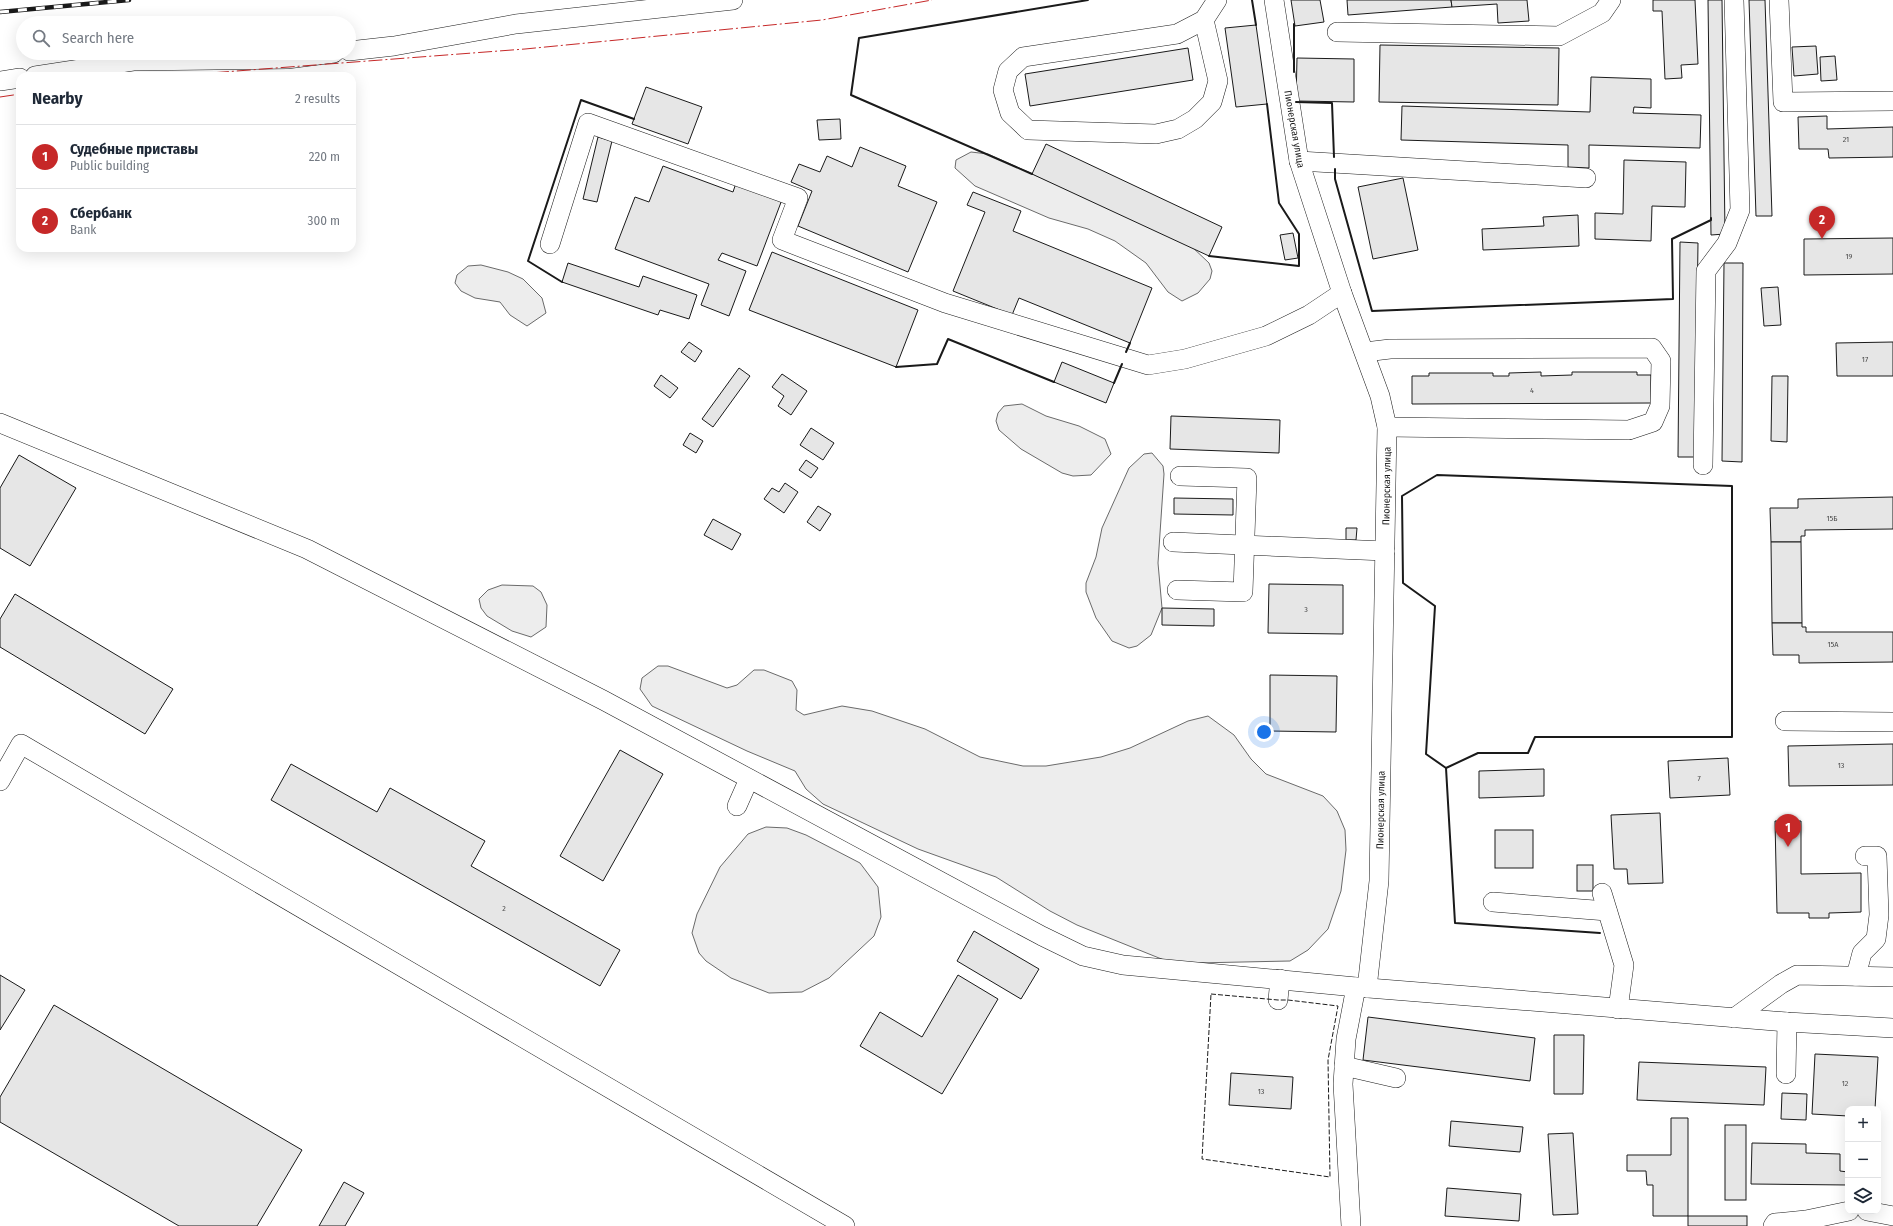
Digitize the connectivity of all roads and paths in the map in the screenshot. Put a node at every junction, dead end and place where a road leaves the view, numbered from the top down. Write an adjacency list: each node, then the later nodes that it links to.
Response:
1 (733, 0): 9 (street)
2 (1217, 0): 7 (street)
3 (1274, 0): 15 (street, Пионерская улица)
4 (1611, 0): 8 (street)
5 (1734, 0): 22 (street)
6 (1779, 0): 14 (street)
7 (1204, 20): 7 (street)
8 (1337, 32)
9 (356, 50)
10 (210, 60): 11 (street)
11 (61, 72)
12 (16, 79): 13 (street)
13 (0, 81)
14 (1893, 101)
15 (1299, 161): 16 (street); 18 (street, Пионерская улица)
16 (1586, 178)
17 (550, 244): 18 (street)
18 (1342, 293): 19 (street, Пионерская улица)
19 (1365, 352): 21 (street, Пионерская улица); 21 (street)
20 (0, 423): 30 (street)
21 (1387, 427): 26 (street, Пионерская улица)
22 (1703, 465)
23 (1180, 476): 25 (street)
24 (1173, 542): 25 (street)
25 (1244, 546): 26 (street); 27 (street)
26 (1385, 551): 38 (street, Пионерская улица)
27 (1177, 590)
28 (1785, 721): 29 (street)
29 (1893, 722)
30 (749, 779): 32 (street); 37 (street)
31 (0, 781): 50 (street)
32 (737, 806)
33 (1865, 856): 35 (street)
34 (1493, 902): 40 (street)
35 (1856, 976): 36 (street); 41 (street)
36 (1893, 977)
37 (1280, 980): 38 (street); 39 (street)
38 (1362, 987): 40 (street); 44 (street, Пионерская улица)
39 (1278, 1000)
40 (1618, 1009): 41 (street)
41 (1734, 1018): 42 (street)
42 (1787, 1022): 43 (street); 45 (street)
43 (1893, 1028)
44 (1344, 1066): 46 (street); 51 (street, Пионерская улица)
45 (1786, 1074)
46 (1396, 1078)
47 (1845, 1212): 52 (street)
48 (1881, 1214): 49 (street)
49 (1893, 1216)
50 (845, 1226)
51 (1351, 1226)
52 (1773, 1226)

